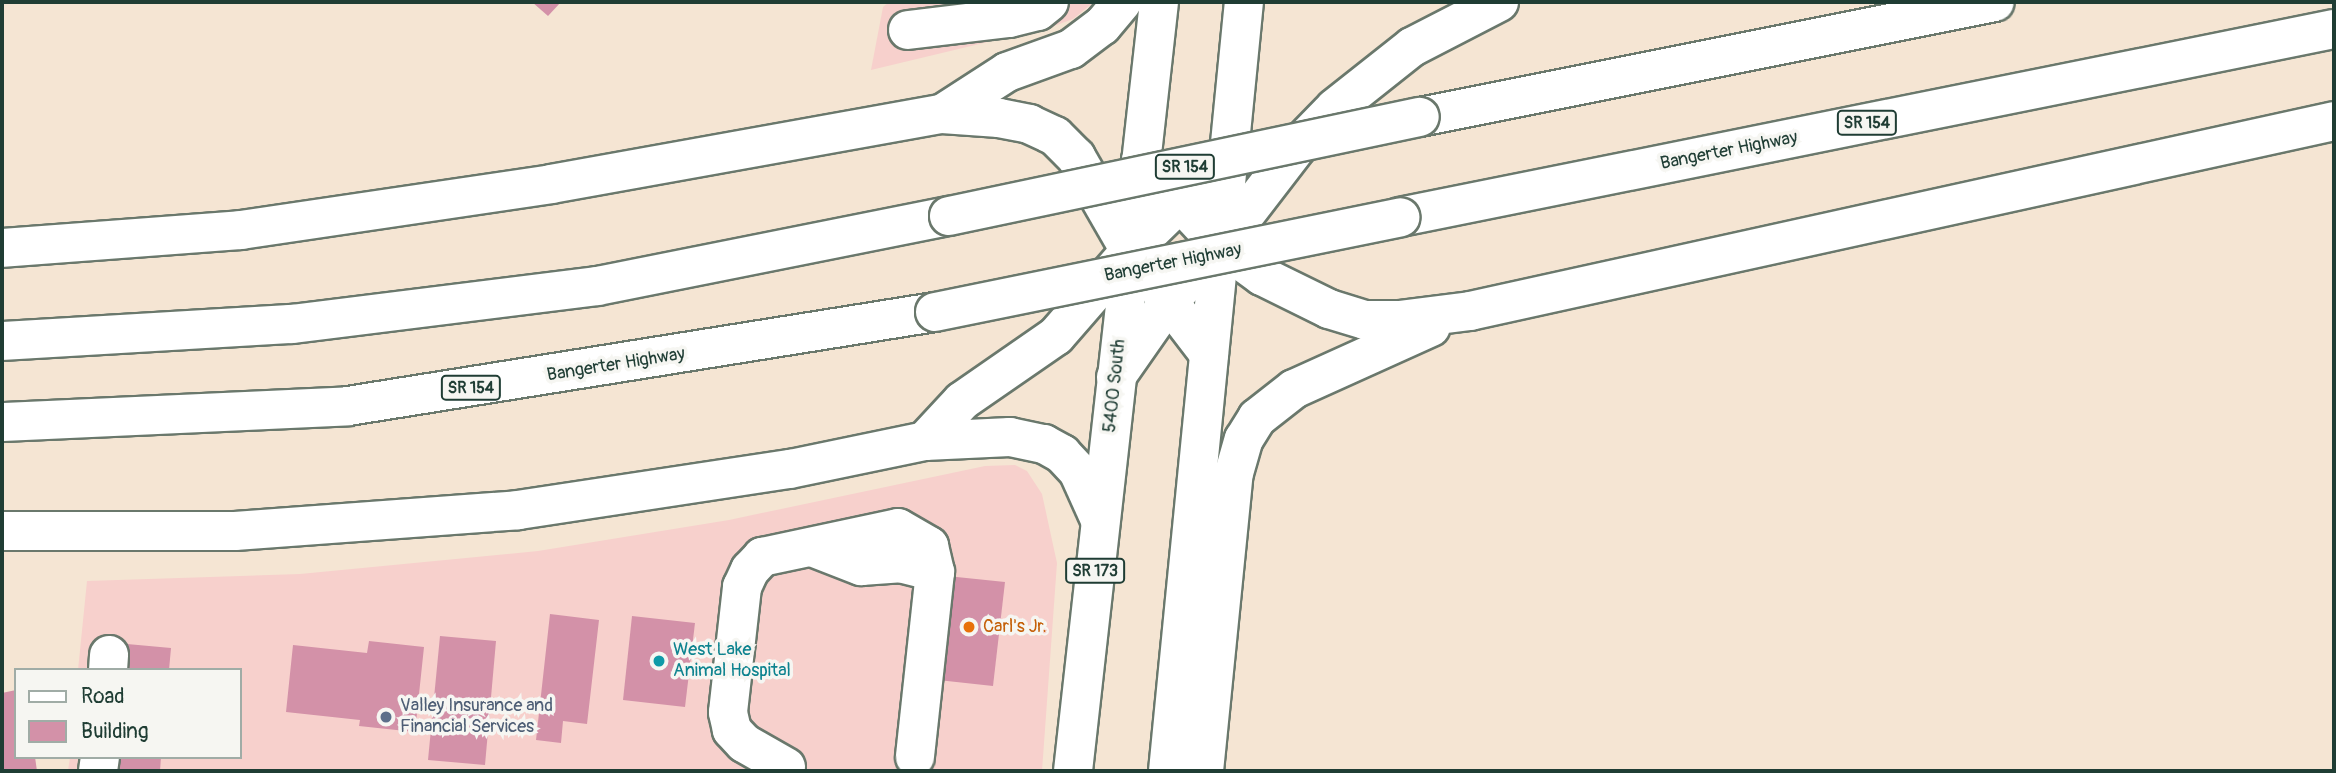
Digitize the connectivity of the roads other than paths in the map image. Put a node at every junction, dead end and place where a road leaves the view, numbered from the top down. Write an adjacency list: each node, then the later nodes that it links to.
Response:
1 (1049, 2): 8 (main road)
2 (1122, 2): 9 (main road)
3 (1159, 2): 12 (main road, 5400 South / SR 173)
4 (1244, 2): 11 (main road)
5 (1499, 2): 14 (main road)
6 (1995, 2): 19 (main road, SR 154, bridge)
7 (2334, 29): 22 (main road, Bangerter Highway / SR 154, bridge)
8 (908, 30)
9 (942, 114): 15 (main road); 16 (main road)
10 (2334, 121): 18 (main road)
11 (1229, 154): 13 (main road); 14 (main road)
12 (1141, 160): 13 (main road); 16 (main road, 5400 South / SR 173)
13 (1181, 202): 14 (main road); 16 (main road)
14 (1221, 246): 17 (main road); 18 (main road); 20 (main road)
15 (2, 248)
16 (1130, 251): 17 (main road); 21 (main road, 5400 South / SR 173); 23 (main road)
17 (1169, 302): 20 (main road); 21 (main road)
18 (1470, 311): 30 (main road)
19 (2, 341)
20 (1209, 354): 29 (main road)
21 (1116, 377): 24 (main road, 5400 South / SR 173)
22 (2, 422)
23 (925, 441): 24 (main road); 25 (main road)
24 (1100, 520): 28 (main road, 5400 South / SR 173)
25 (2, 531)
26 (915, 757): 27 (main road)
27 (786, 767)
28 (1073, 771)
29 (1168, 771)
30 (1204, 771)

